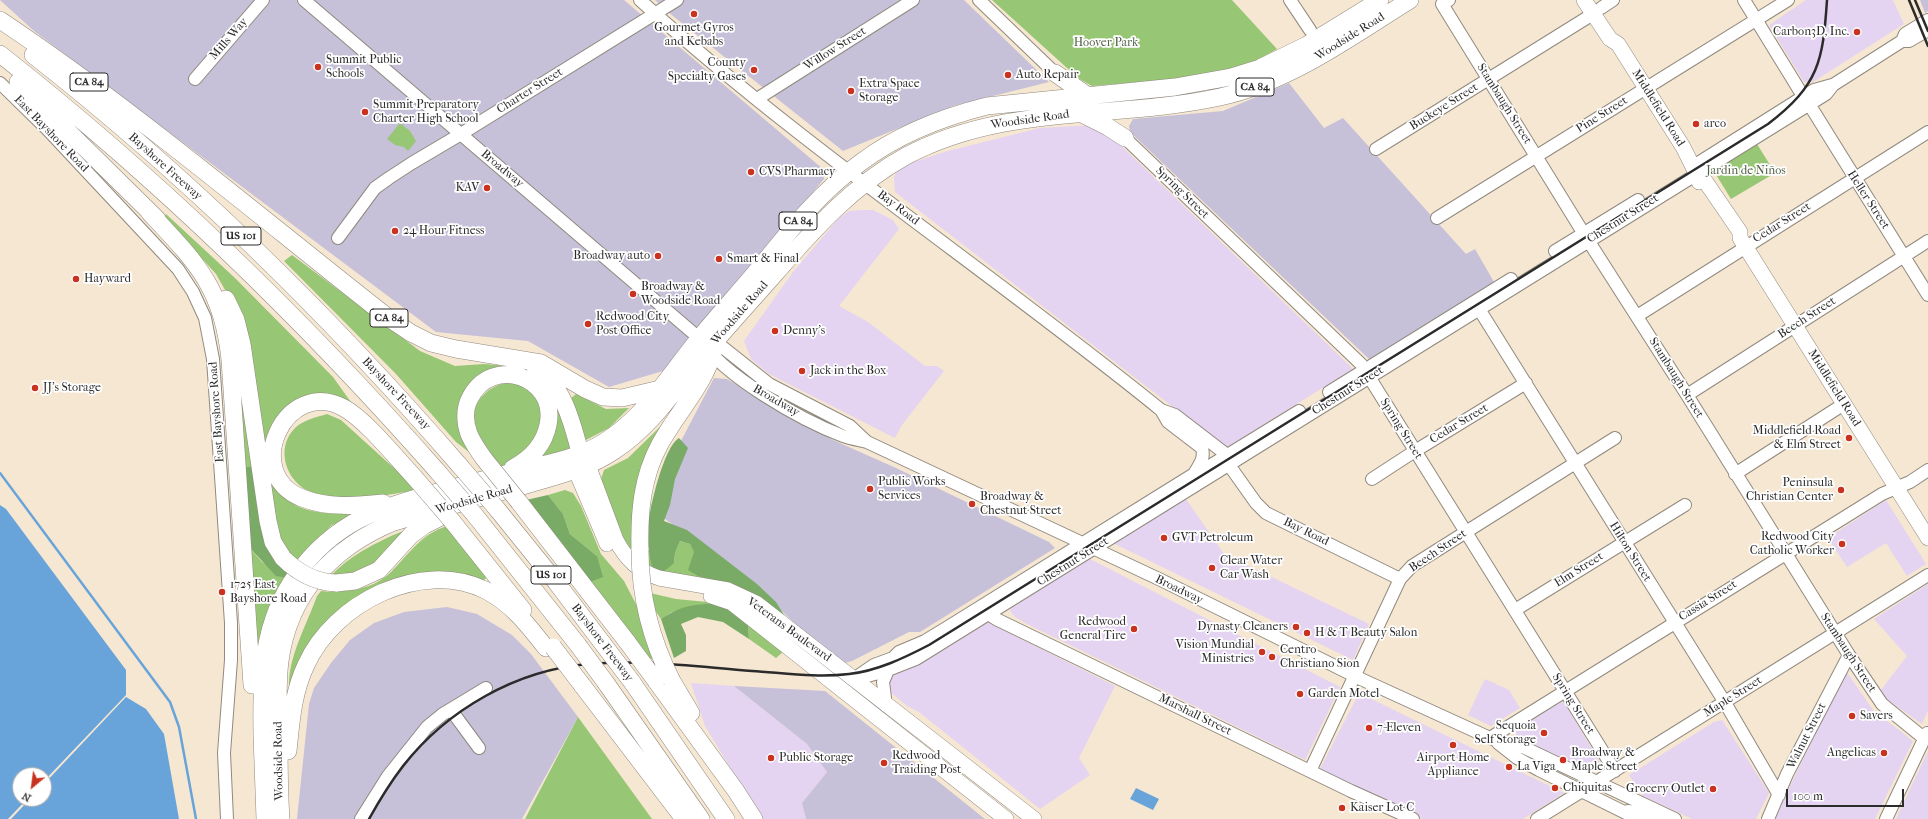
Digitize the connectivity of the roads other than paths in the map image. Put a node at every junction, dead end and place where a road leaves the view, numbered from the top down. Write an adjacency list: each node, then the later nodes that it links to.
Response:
1 (263, 0): 27 (street, Mills Way)
2 (304, 0): 38 (street, Broadway)
3 (640, 0): 16 (street, Bay Road)
4 (677, 0): 16 (street, Charter Street)
5 (913, 0): 33 (street, Willow Street)
6 (979, 0): 26 (street)
7 (1290, 0): 21 (street)
8 (1380, 0): 31 (highway, Woodside Road / CA 84)
9 (1410, 0): 35 (highway, Woodside Road / CA 84)
10 (1584, 0): 15 (main road, Middlefield Road)
11 (1613, 0): 15 (street, Buckeye Street)
12 (1744, 0): 18 (street, Heller Street)
13 (1788, 0): 18 (street, Pine Street)
14 (1445, 2): 28 (street, Stambaugh Street)
15 (1596, 7): 28 (street, Buckeye Street); 30 (main road, Middlefield Road)
16 (655, 13): 33 (street, Bay Road); 38 (street, Charter Street)
17 (0, 20): 58 (highway, CA 84)
18 (1756, 20): 30 (street, Pine Street); 34 (street, Heller Street)
19 (1928, 20): 23 (street, Chestnut Street)
20 (0, 29): 124 (highway, Bayshore Freeway / US 101, bridge)
21 (1310, 30)
22 (1928, 30): 23 (street, Chestnut Street)
23 (1902, 41): 34 (street, Chestnut Street)
24 (0, 54): 123 (highway, Bayshore Freeway / US 101, bridge)
25 (0, 65): 46 (highway)
26 (1055, 73): 31 (highway); 32 (highway)
27 (195, 79)
28 (1488, 79): 40 (street, Buckeye Street); 41 (street, Stambaugh Street)
29 (0, 83): 118 (street, East Bayshore Road)
30 (1645, 88): 41 (street, Pine Street); 42 (main road, Middlefield Road)
31 (1088, 96): 32 (highway, Woodside Road / CA 84)
32 (1051, 99): 43 (highway, Woodside Road / CA 84)
33 (757, 100): 43 (street, Bay Road)
34 (1806, 100): 42 (street, Chestnut Street); 44 (street, Heller Street)
35 (1132, 111): 36 (highway, Woodside Road / CA 84); 39 (highway)
36 (1080, 113): 39 (highway); 45 (highway, Woodside Road / CA 84)
37 (1928, 132): 44 (street, Cedar Street)
38 (461, 134): 48 (street, Charter Street); 57 (street, Broadway)
39 (1125, 138): 59 (street, Spring Street)
40 (1376, 149)
41 (1536, 156): 47 (street, Pine Street); 49 (street, Stambaugh Street)
42 (1695, 169): 49 (street, Chestnut Street); 51 (main road, Middlefield Road)
43 (849, 171): 45 (street, Bay Road); 57 (highway, Woodside Road / CA 84)
44 (1854, 178): 51 (street, Cedar Street); 52 (street, Heller Street)
45 (864, 183): 57 (highway, Woodside Road / CA 84); 64 (street, Bay Road)
46 (149, 212): 76 (highway, bridge); 110 (highway)
47 (1437, 218)
48 (338, 238)
49 (1586, 238): 54 (street, Chestnut Street); 55 (street, Stambaugh Street); 59 (street, Chestnut Street)
50 (1928, 241): 52 (street, Beech Street)
51 (1743, 242): 55 (street, Cedar Street); 56 (main road, Middlefield Road)
52 (1904, 256): 53 (street, Heller Street); 56 (street, Beech Street)
53 (1928, 295)
54 (1479, 309): 59 (street, Chestnut Street); 60 (street, Hilton Street)
55 (1637, 316): 62 (street, Stambaugh Street)
56 (1795, 326): 62 (street, Beech Street); 63 (main road, Middlefield Road)
57 (709, 346): 61 (highway, Woodside Road / CA 84); 68 (highway, Woodside Road / CA 84); 82 (street, Broadway); 112 (highway, bridge)
58 (523, 359): 61 (highway); 68 (highway)
59 (1367, 374): 66 (street, Spring Street); 67 (street, Chestnut Street)
60 (1526, 383): 66 (street, Cedar Street); 69 (street, Hilton Street)
61 (660, 388): 68 (highway, Woodside Road)
62 (1687, 395): 72 (street, Stambaugh Street)
63 (1844, 404): 72 (street); 75 (main road, Middlefield Road)
64 (1161, 410): 67 (street, Bay Road); 71 (street, Bay Road)
65 (1615, 438): 69 (street, Beech Street)
66 (1415, 451): 74 (street, Cedar Street); 79 (street, Spring Street)
67 (1228, 460): 71 (street, Chestnut Street); 82 (street, Chestnut Street); 85 (street, Bay Road)
68 (582, 464): 73 (highway, Woodside Road); 76 (highway, Woodside Road / CA 84); 95 (main road, Veterans Boulevard); 100 (main road, Veterans Boulevard)
69 (1575, 464): 79 (street, Beech Street); 81 (street, Hilton Street)
70 (1928, 470): 75 (street, Cassia Street)
71 (1194, 474): 82 (street, Chestnut Street)
72 (1735, 474): 83 (street, Stambaugh Street)
73 (493, 477): 76 (highway, bridge); 77 (highway, Woodside Road)
74 (1372, 479)
75 (1896, 487): 80 (main road, Middlefield Road); 83 (street, Cassia Street)
76 (518, 495): 112 (highway, bridge); 120 (highway, Woodside Road)
77 (424, 496): 92 (highway, bridge); 110 (highway, Woodside Road)
78 (1685, 505): 81 (street, Elm Street)
79 (1466, 532): 85 (street, Beech Street); 87 (street, Spring Street)
80 (1928, 538)
81 (1624, 542): 87 (street, Elm Street); 89 (street, Hilton Street)
82 (1087, 547): 86 (street, Chestnut Street); 88 (street, Chestnut Street); 97 (street, Broadway)
83 (1784, 554): 89 (street, Cassia Street); 91 (street, Stambaugh Street)
84 (1928, 575): 91 (street, Maple Street)
85 (1400, 579): 97 (street, Beech Street)
86 (1007, 603): 88 (street, Chestnut Street); 90 (street)
87 (1515, 610): 101 (street, Spring Street)
88 (984, 611): 90 (street, Marshall Street); 93 (street, Chestnut Street); 96 (street, Chestnut Street)
89 (1674, 622): 101 (street, Cassia Street); 102 (street, Hilton Street)
90 (1013, 627): 108 (street, Marshall Street)
91 (1835, 634): 94 (street, Stambaugh Street); 102 (street, Maple Street)
92 (549, 648): 120 (highway); 122 (highway, bridge)
93 (899, 652): 95 (street); 98 (street, Chestnut Street)
94 (1849, 655): 105 (street, Stambaugh Street); 115 (street, Walnut Street)
95 (841, 669): 98 (main road, Veterans Boulevard)
96 (888, 670): 98 (street, Chestnut Street); 103 (street)
97 (1355, 676): 106 (street, Broadway); 108 (street, Beech Street)
98 (854, 680): 100 (street, Chestnut Street); 103 (main road, Veterans Boulevard)
99 (486, 688): 104 (street)
100 (841, 690): 126 (main road, Veterans Boulevard)
101 (1565, 690): 106 (street, Cassia Street); 109 (street, Spring Street)
102 (1724, 701): 109 (street, Maple Street); 115 (street, Hilton Street)
103 (886, 706): 116 (main road, Veterans Boulevard)
104 (451, 710): 107 (street); 121 (street)
105 (1926, 735): 133 (street)
106 (1490, 738): 111 (street, Broadway); 113 (street, Broadway)
107 (479, 748)
108 (1310, 771): 128 (street, Marshall Street)
109 (1614, 771): 111 (street, Maple Street)
110 (264, 781): 119 (highway, Woodside Road)
111 (1595, 783): 113 (street, Maple Street); 114 (street, Broadway)
112 (736, 791): 125 (highway)
113 (1582, 791): 117 (street, Broadway); 129 (street, Maple Street)
114 (1623, 795): 117 (street); 131 (street, Broadway)
115 (1779, 795): 132 (street, Walnut Street)
116 (1016, 814): 127 (main road, Veterans Boulevard)
117 (1642, 817): 130 (street, Broadway)
118 (227, 819)
119 (265, 819)
120 (282, 819)
121 (361, 819)
122 (684, 819)
123 (701, 819)
124 (726, 819)
125 (754, 819)
126 (1006, 819)
127 (1034, 819)
128 (1413, 819)
129 (1537, 819)
130 (1655, 819)
131 (1675, 819)
132 (1768, 819)
133 (1886, 819)

